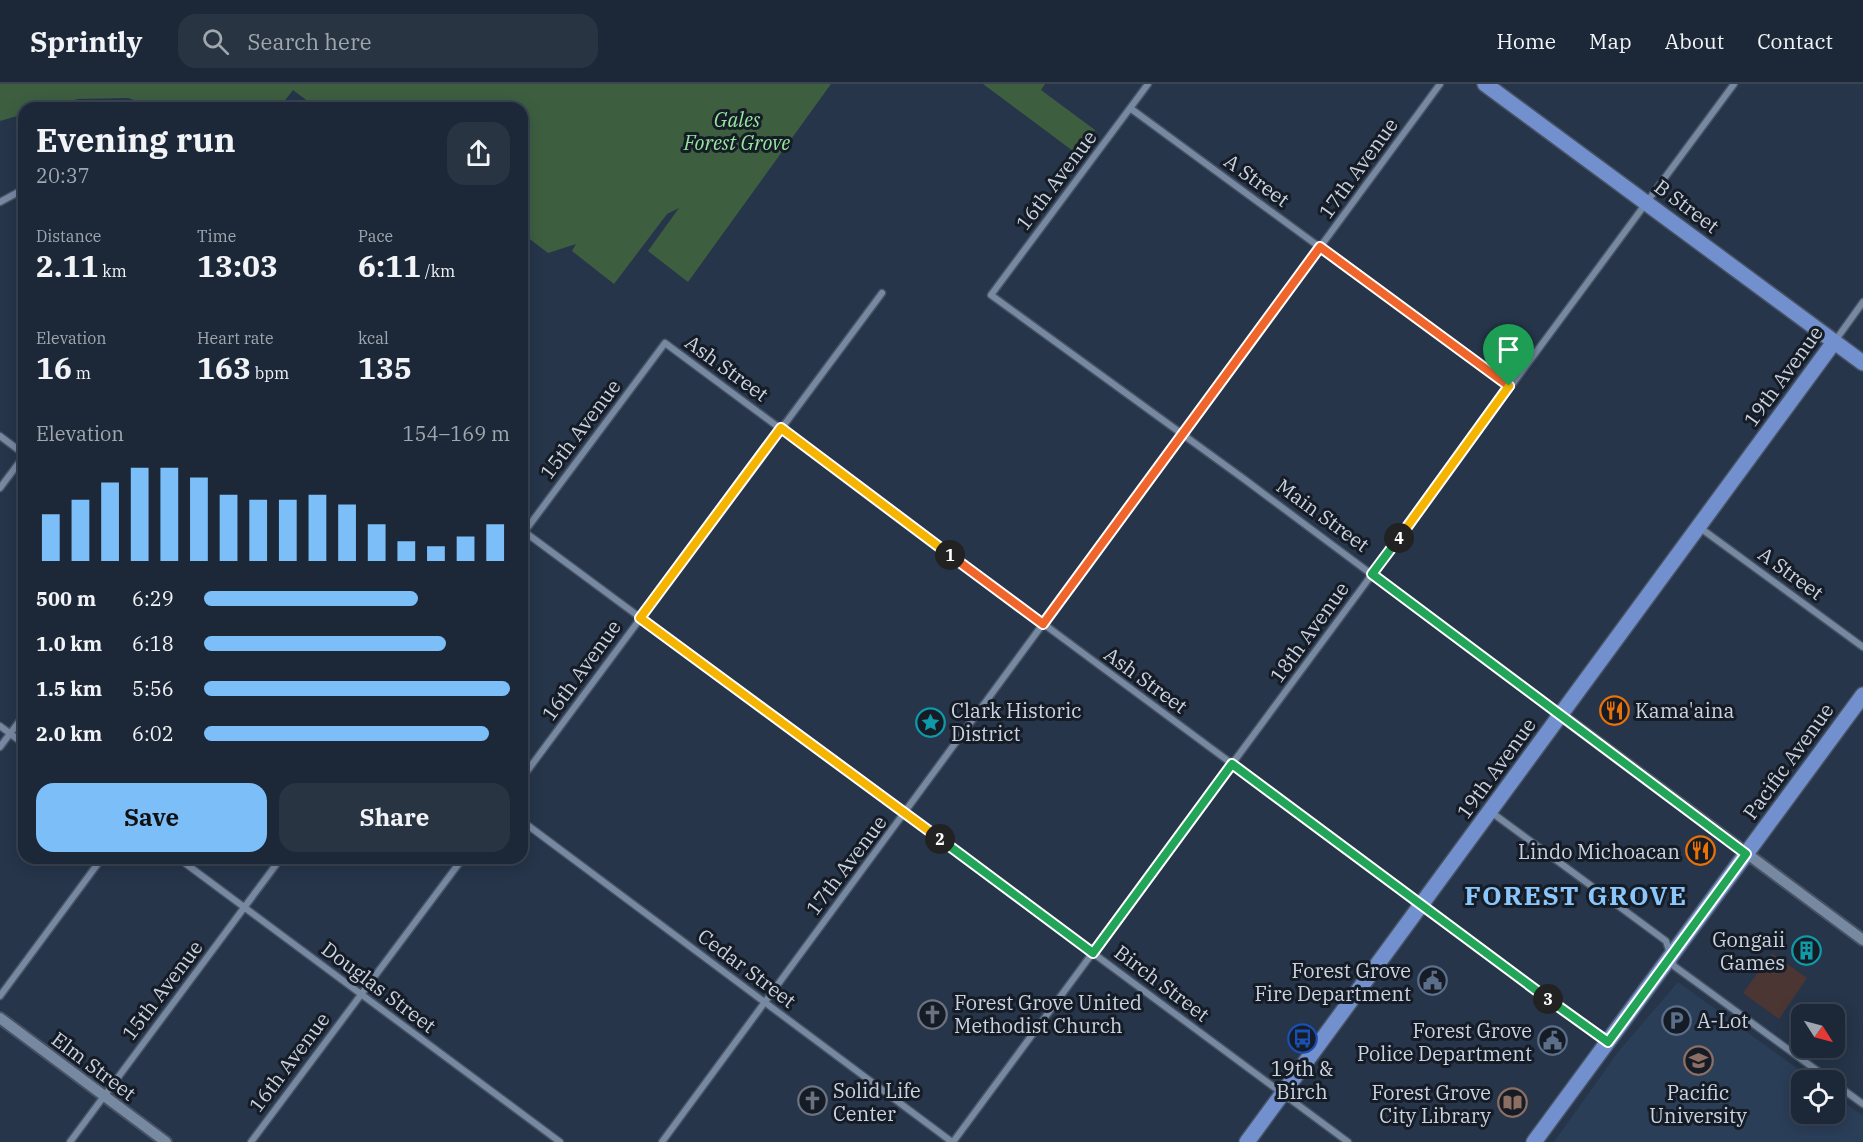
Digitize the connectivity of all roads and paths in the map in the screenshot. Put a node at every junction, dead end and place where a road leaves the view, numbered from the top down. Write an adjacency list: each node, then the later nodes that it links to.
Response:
1 (1148, 84): 5 (street, 16th Avenue)
2 (1440, 84): 9 (street, 17th Avenue)
3 (1485, 84): 8 (main road, B Street)
4 (1734, 84): 8 (street, 18th Avenue)
5 (1130, 108): 9 (street, A Street); 11 (street, 16th Avenue)
6 (18, 192): 7 (street)
7 (0, 202)
8 (1645, 202): 13 (main road, B Street); 16 (street, 18th Avenue)
9 (1320, 247): 16 (street, A Street); 18 (street, 17th Avenue)
10 (882, 293): 17 (street, 16th Avenue)
11 (991, 295): 18 (street, Main Street)
12 (1863, 302): 13 (street, 19th Avenue)
13 (1834, 342): 15 (main road, B Street); 24 (main road, 19th Avenue)
14 (665, 343): 17 (street, Ash Street); 23 (street, 15th Avenue)
15 (1863, 363)
16 (1509, 386): 26 (street, 18th Avenue)
17 (781, 428): 27 (street, 16th Avenue); 28 (street, Ash Street)
18 (1183, 434): 26 (street, Main Street); 28 (street, 17th Avenue)
19 (0, 436): 20 (street)
20 (18, 450)
21 (18, 463): 22 (street)
22 (0, 488)
23 (528, 525)
24 (1699, 526): 29 (street, A Street); 31 (main road, 19th Avenue)
25 (528, 536): 27 (street, Birch Street)
26 (1372, 574): 31 (street, Main Street); 37 (street, 18th Avenue)
27 (640, 618): 38 (street, 16th Avenue); 40 (street, Birch Street)
28 (1043, 624): 37 (street, Ash Street); 40 (street, 17th Avenue)
29 (1863, 647)
30 (1863, 695): 42 (main road, Pacific Avenue)
31 (1561, 716): 39 (main road, 19th Avenue); 42 (street, Main Street)
32 (18, 723): 34 (street)
33 (0, 726): 34 (street)
34 (10, 733): 35 (street); 36 (street)
35 (18, 739)
36 (0, 747)
37 (1232, 764): 47 (street, Ash Street); 50 (street, 18th Avenue)
38 (528, 770)
39 (1491, 811): 47 (main road, 19th Avenue); 51 (street)
40 (905, 813): 50 (street, Birch Street); 54 (street, 17th Avenue)
41 (528, 825): 54 (street, Cedar Street)
42 (1746, 854): 49 (street, Main Street); 51 (main road, Pacific Avenue)
43 (98, 864): 53 (street)
44 (186, 864): 48 (street, Douglas Street)
45 (277, 864): 48 (street, 15th Avenue)
46 (458, 864): 52 (street, 16th Avenue)
47 (1421, 904): 56 (street, Ash Street); 59 (main road, 19th Avenue)
48 (245, 907): 52 (street, Douglas Street); 61 (street, 15th Avenue)
49 (1863, 940)
50 (1093, 953): 59 (street, Birch Street); 68 (street, 18th Avenue)
51 (1671, 956): 56 (main road, Pacific Avenue); 57 (street)
52 (361, 994): 65 (street, 16th Avenue); 66 (street, Douglas Street)
53 (0, 996)
54 (765, 1002): 67 (street, 17th Avenue); 68 (street, Cedar Street)
55 (0, 1018): 61 (street, Elm Street)
56 (1608, 1042): 71 (main road, Pacific Avenue)
57 (1816, 1070)
58 (1845, 1091): 62 (street)
59 (1283, 1093): 69 (main road, 19th Avenue); 70 (street, Birch Street)
60 (1863, 1093): 62 (street)
61 (104, 1096): 63 (street, 15th Avenue); 64 (street, Elm Street)
62 (1860, 1102)
63 (70, 1142)
64 (166, 1142)
65 (251, 1142)
66 (560, 1142)
67 (662, 1142)
68 (952, 1142)
69 (1247, 1142)
70 (1348, 1142)
71 (1534, 1142)

